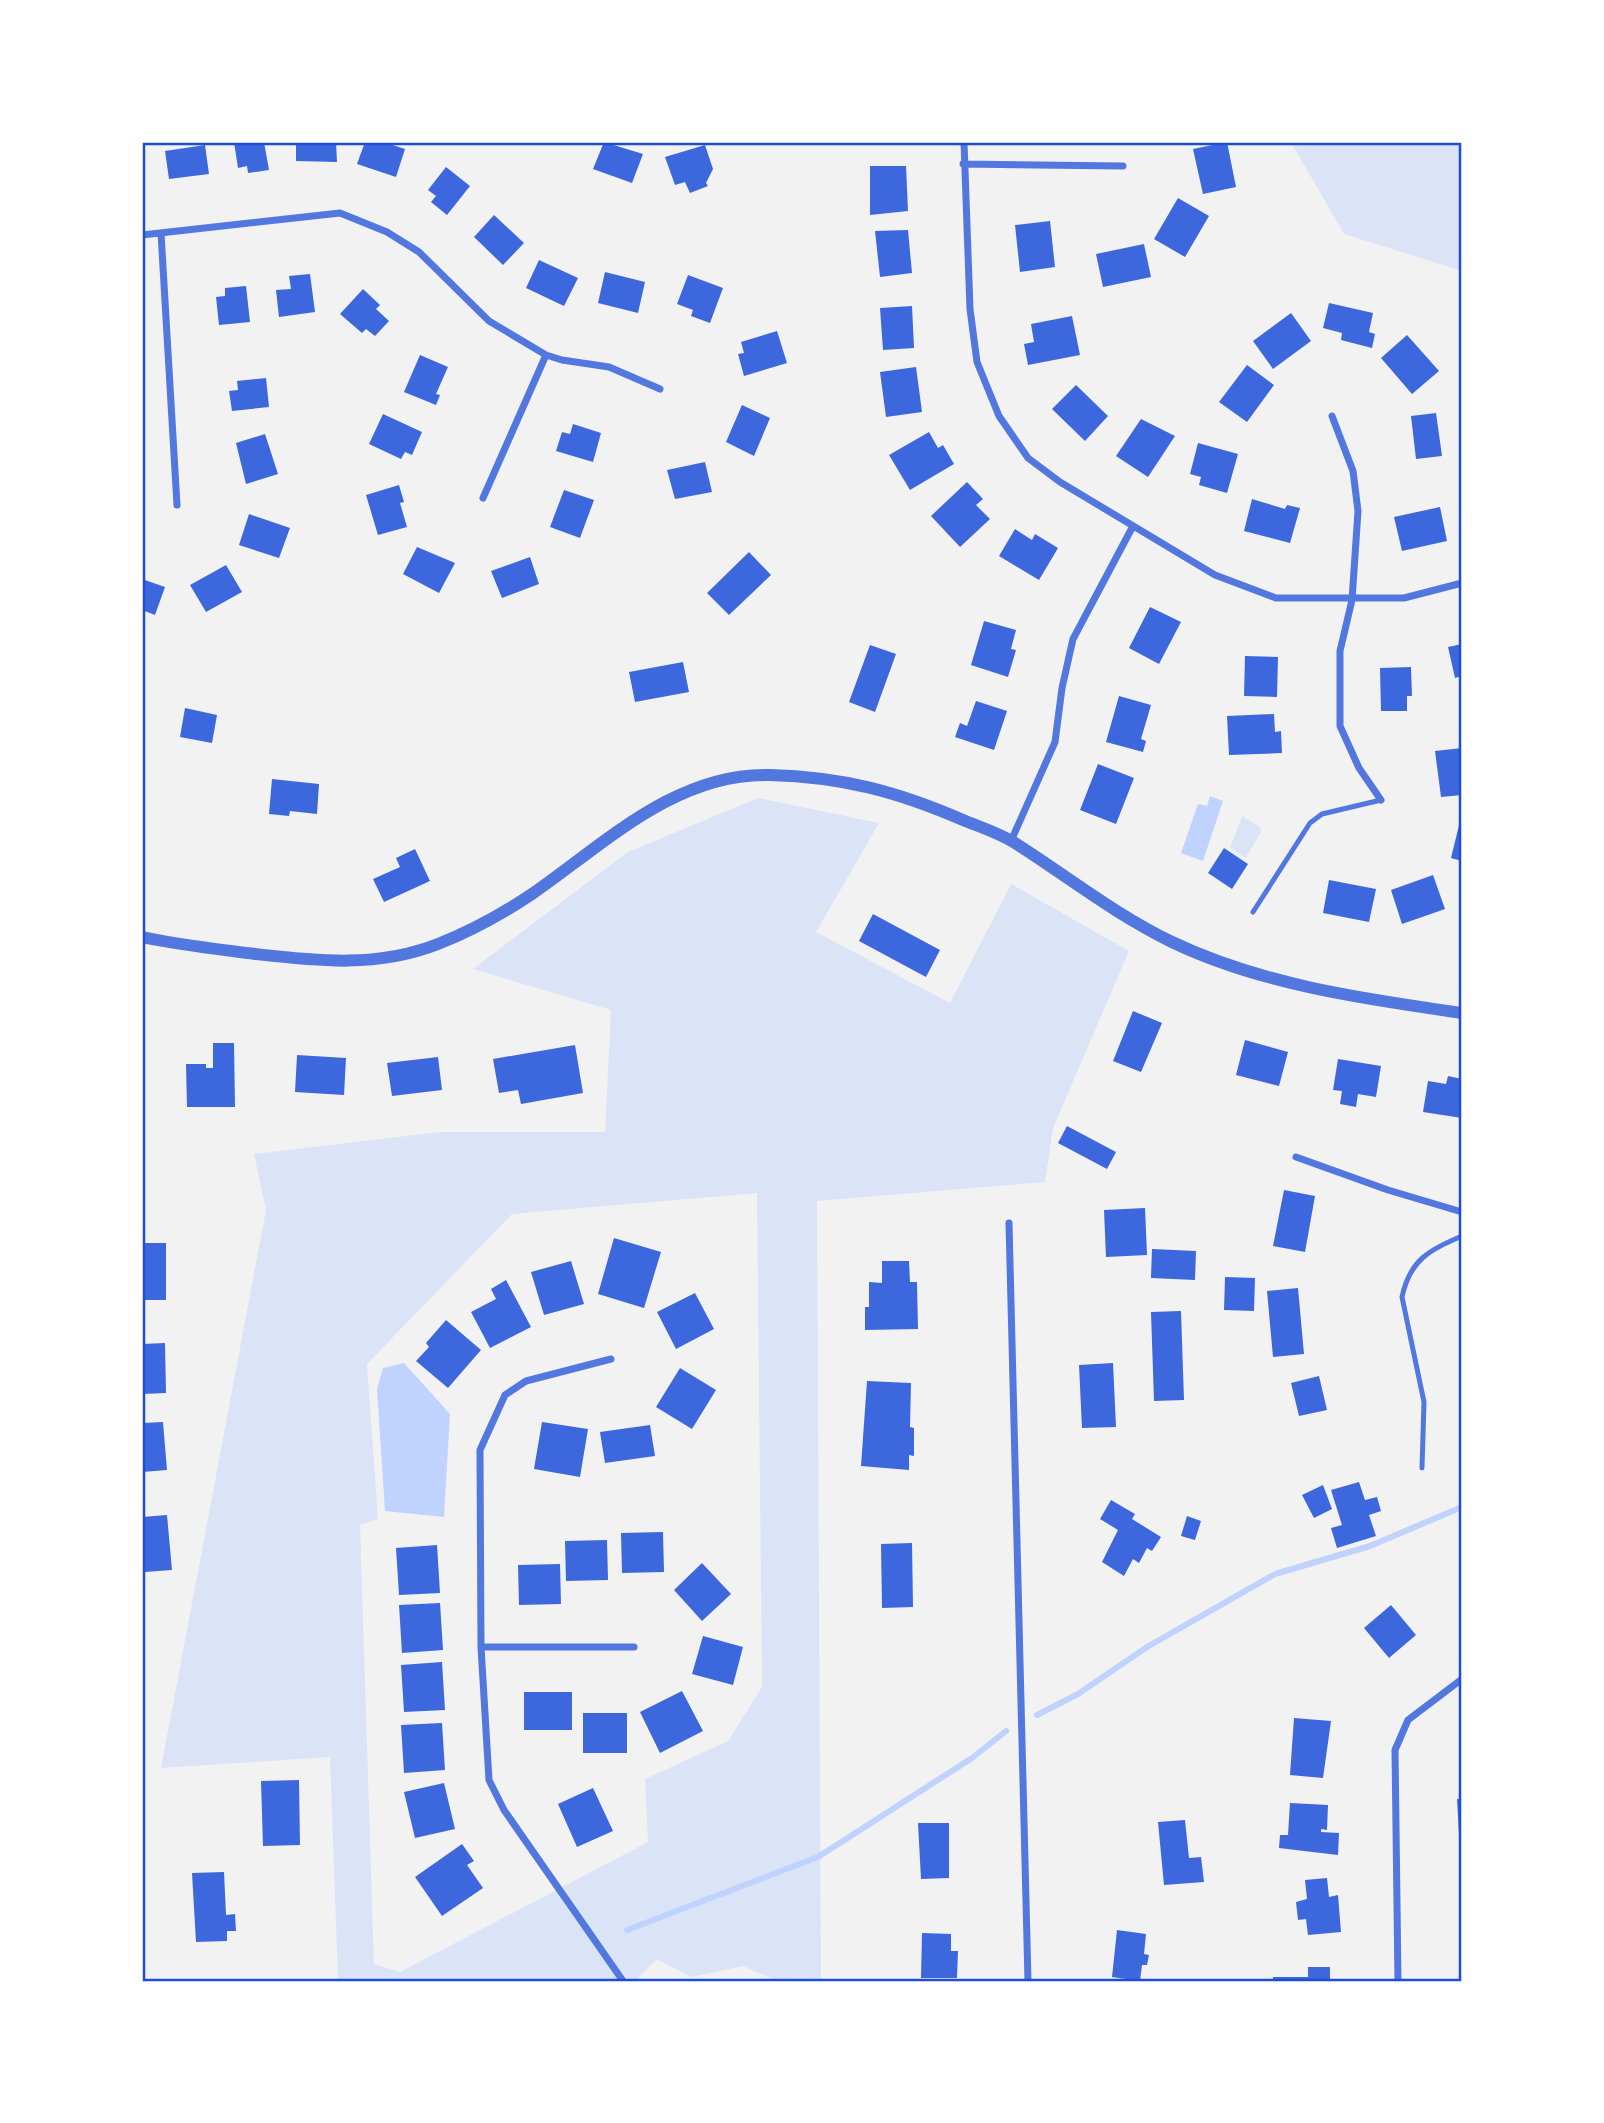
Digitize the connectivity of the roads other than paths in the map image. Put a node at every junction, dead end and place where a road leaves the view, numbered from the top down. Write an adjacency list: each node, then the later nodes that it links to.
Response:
1 (964, 142): 2 (street)
2 (964, 164): 3 (street); 11 (street)
3 (1123, 166)
4 (161, 233): 5 (street); 6 (street); 10 (street)
5 (142, 235)
6 (545, 355): 7 (street); 9 (street)
7 (660, 388)
8 (1332, 416): 13 (street)
9 (483, 498)
10 (177, 505)
11 (1133, 526): 13 (street); 15 (street)
12 (1462, 583): 13 (street)
13 (1352, 600): 14 (street)
14 (1381, 800): 16 (lane)
15 (1011, 841): 17 (street); 18 (street)
16 (1252, 912)
17 (142, 937)
18 (1462, 1013)
19 (1296, 1157): 20 (street)
20 (1462, 1212)
21 (1009, 1223): 29 (street)
22 (1462, 1236): 24 (lane)
23 (611, 1359): 25 (street)
24 (1422, 1468)
25 (481, 1647): 26 (street); 28 (street)
26 (634, 1647)
27 (1462, 1679): 30 (street)
28 (623, 1981)
29 (1028, 1981)
30 (1398, 1981)

